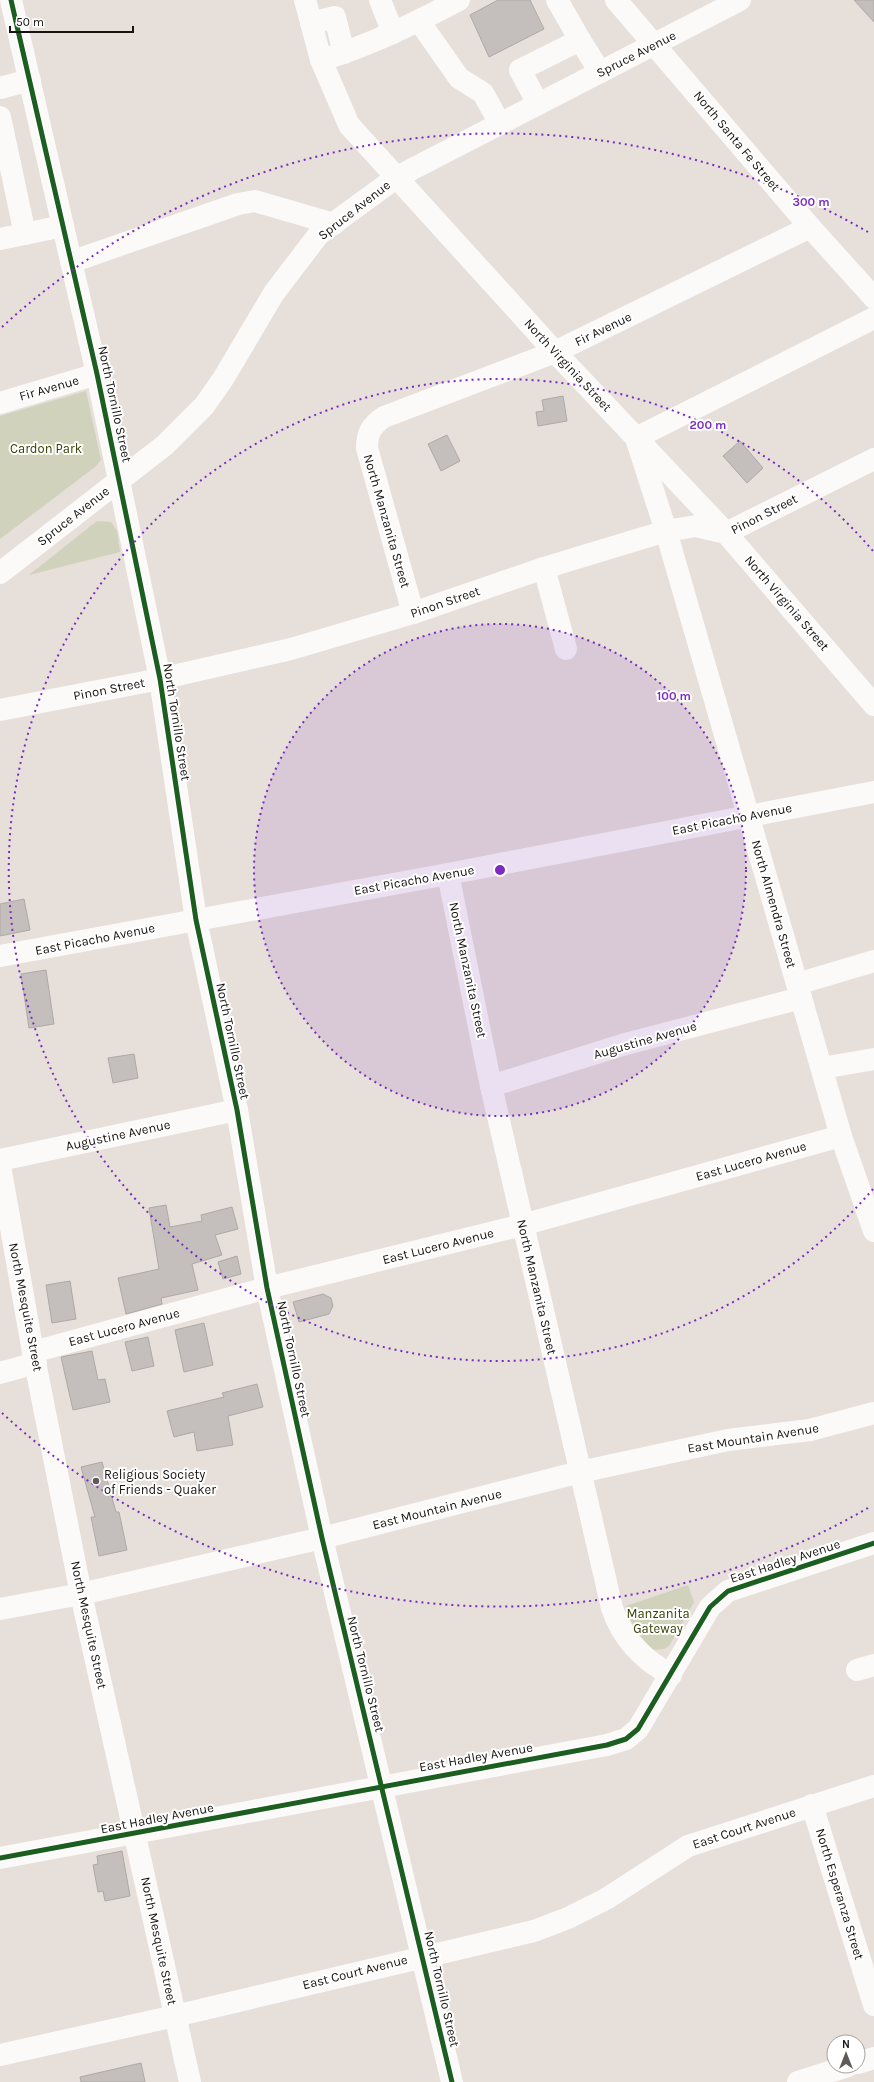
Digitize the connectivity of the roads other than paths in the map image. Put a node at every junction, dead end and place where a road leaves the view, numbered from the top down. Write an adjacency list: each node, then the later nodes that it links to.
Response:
1 (11, 0): 16 (street, North Tornillo Street)
2 (305, 0): 9 (street, North Virginia Street)
3 (380, 0): 10 (street)
4 (459, 0): 8 (street)
5 (557, 0): 11 (street)
6 (616, 0): 12 (street, North Santa Fe Street)
7 (740, 0): 12 (street, Spruce Avenue)
8 (419, 21): 10 (street); 20 (street)
9 (311, 23): 13 (street); 14 (street, North Virginia Street)
10 (393, 32): 13 (street)
11 (580, 40): 15 (street); 18 (street)
12 (655, 44): 15 (street, Spruce Avenue); 24 (street, North Santa Fe Street)
13 (344, 53): 14 (street)
14 (321, 60): 21 (street, North Virginia Street)
15 (600, 72): 18 (street, Spruce Avenue)
16 (30, 80): 17 (street); 23 (street, North Tornillo Street)
17 (0, 88)
18 (538, 104): 20 (street, Spruce Avenue)
19 (0, 117): 25 (street)
20 (500, 124): 21 (street, Spruce Avenue)
21 (397, 177): 22 (street, Spruce Avenue); 30 (street, North Virginia Street)
22 (334, 224): 27 (street); 36 (street, Spruce Avenue)
23 (63, 226): 25 (street); 27 (street, North Tornillo Street)
24 (810, 227): 28 (street, North Santa Fe Street); 30 (street, Fir Avenue)
25 (25, 234): 26 (street)
26 (0, 239)
27 (71, 262): 31 (street, North Tornillo Street)
28 (874, 298)
29 (874, 318): 34 (street)
30 (555, 352): 33 (street, Fir Avenue); 34 (street, North Virginia Street)
31 (97, 374): 32 (street, Fir Avenue); 36 (street, North Tornillo Street)
32 (0, 403)
33 (370, 429): 41 (street, North Manzanita Street)
34 (636, 438): 37 (street, North Almendra Street); 38 (street, North Virginia Street)
35 (874, 459): 38 (street, Pinon Street)
36 (120, 479): 40 (street, Spruce Avenue); 43 (street, North Tornillo Street)
37 (666, 531): 38 (street, Pinon Street); 39 (street, Pinon Street); 47 (street, North Almendra Street)
38 (726, 533): 44 (street, North Virginia Street)
39 (544, 568): 41 (street, Pinon Street); 42 (street)
40 (0, 573)
41 (413, 613): 43 (street, Pinon Street)
42 (566, 649)
43 (160, 679): 45 (street, Pinon Street); 49 (street, North Tornillo Street)
44 (874, 704)
45 (0, 710)
46 (874, 792): 47 (street, East Picacho Avenue)
47 (749, 816): 48 (street, East Picacho Avenue); 52 (street, North Almendra Street)
48 (448, 874): 49 (street, East Picacho Avenue); 55 (street, North Manzanita Street)
49 (196, 920): 50 (street, East Picacho Avenue); 56 (street, North Tornillo Street)
50 (0, 956)
51 (874, 961): 52 (street, Augustine Avenue)
52 (799, 991): 54 (street, North Almendra Street); 55 (street, Augustine Avenue)
53 (874, 1058): 54 (street)
54 (822, 1068): 57 (street, North Almendra Street)
55 (491, 1086): 61 (street, North Manzanita Street)
56 (237, 1110): 58 (street, Augustine Avenue); 63 (street, North Tornillo Street)
57 (841, 1136): 60 (street, North Almendra Street); 61 (street, East Lucero Avenue)
58 (0, 1160)
59 (0, 1166): 64 (street, North Mesquite Street)
60 (867, 1186): 62 (street, North Almendra Street)
61 (522, 1225): 63 (street, East Lucero Avenue); 67 (street, North Manzanita Street)
62 (874, 1231)
63 (267, 1288): 64 (street, East Lucero Avenue); 68 (street, North Tornillo Street)
64 (35, 1358): 65 (street, East Lucero Avenue); 70 (street, North Mesquite Street)
65 (0, 1373)
66 (874, 1413): 67 (street, East Mountain Avenue)
67 (580, 1472): 68 (street, East Mountain Avenue); 72 (street, North Manzanita Street)
68 (322, 1538): 70 (street, East Mountain Avenue); 73 (street, North Tornillo Street)
69 (874, 1543): 72 (street, East Hadley Avenue)
70 (81, 1594): 71 (street, East Mountain Avenue); 76 (street, North Mesquite Street)
71 (0, 1609)
72 (671, 1675): 73 (street, East Hadley Avenue)
73 (382, 1786): 76 (street, East Hadley Avenue); 78 (street, North Tornillo Street)
74 (874, 1786): 75 (street, East Court Avenue)
75 (812, 1805): 78 (street, East Court Avenue); 79 (street, North Esperanza Street)
76 (135, 1833): 77 (street, East Hadley Avenue); 80 (street, North Mesquite Street)
77 (0, 1858)
78 (423, 1956): 80 (street, East Court Avenue); 84 (street, North Tornillo Street)
79 (874, 2005)
80 (176, 2016): 81 (street, East Court Avenue); 83 (street, North Mesquite Street)
81 (0, 2055)
82 (826, 2073): 85 (street)
83 (190, 2082)
84 (452, 2082)
85 (798, 2082)

